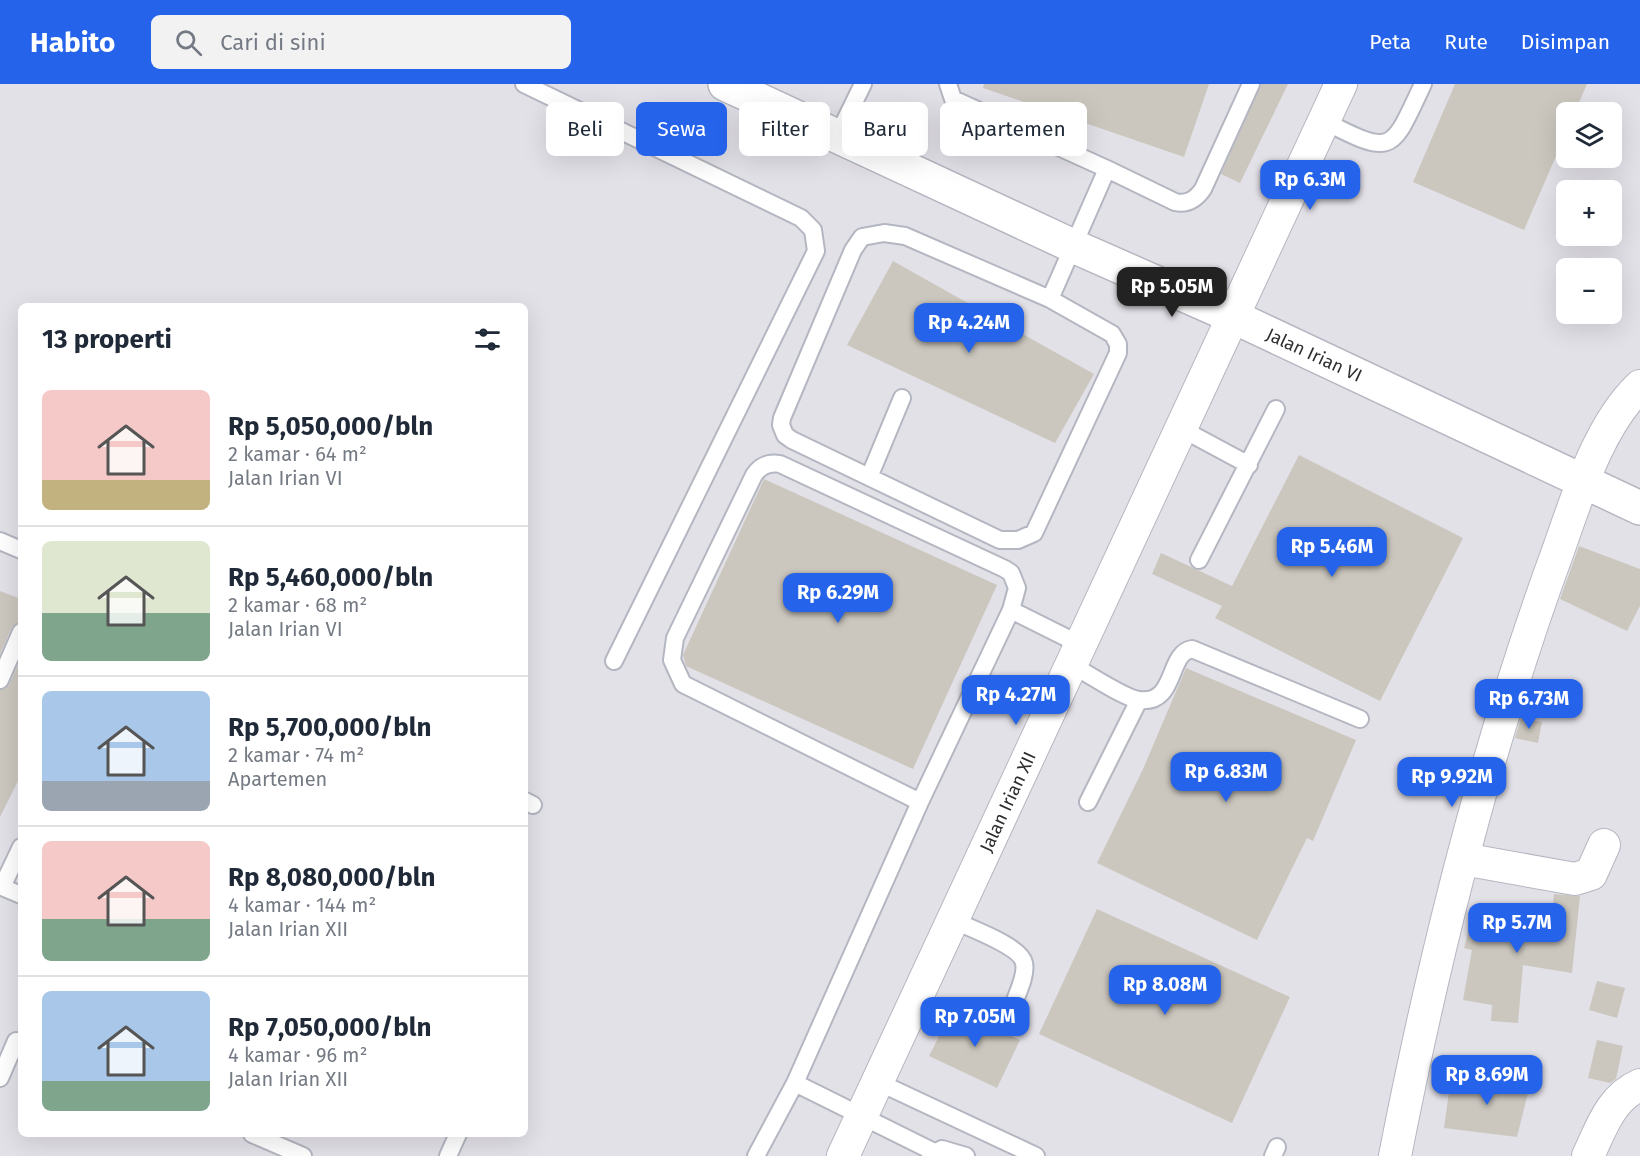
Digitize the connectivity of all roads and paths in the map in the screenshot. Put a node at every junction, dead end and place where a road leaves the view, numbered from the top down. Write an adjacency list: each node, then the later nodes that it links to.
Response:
1 (524, 84): 28 (lane)
2 (725, 84): 9 (street, Jalan Irian VI)
3 (863, 84): 9 (lane)
4 (948, 84): 10 (lane)
5 (1251, 84): 10 (lane)
6 (1341, 84): 8 (street, Jalan Irian XII)
7 (1423, 84): 8 (lane)
8 (1324, 121): 13 (street, Jalan Irian XII)
9 (837, 137): 11 (street, Jalan Irian VI)
10 (1107, 169): 11 (lane)
11 (1073, 246): 12 (lane); 13 (street, Jalan Irian VI)
12 (1050, 299): 19 (lane); 19 (lane)
13 (1234, 317): 17 (street, Jalan Irian XII); 20 (street, Jalan Irian VI)
14 (1640, 386): 20 (street)
15 (902, 398): 19 (lane)
16 (1276, 409): 18 (lane)
17 (1182, 429): 18 (lane); 27 (street, Jalan Irian XII)
18 (1248, 465): 24 (lane)
19 (870, 475)
20 (1583, 482): 21 (street, Jalan Irian VI); 36 (street)
21 (1640, 508)
22 (0, 541): 23 (lane)
23 (18, 549)
24 (1199, 560)
25 (1011, 610): 27 (lane); 32 (lane); 32 (lane)
26 (18, 639): 29 (lane)
27 (1077, 655): 30 (lane); 39 (street, Jalan Irian XII)
28 (614, 662)
29 (0, 680)
30 (1139, 700): 31 (lane); 33 (lane)
31 (1360, 719)
32 (920, 802): 44 (lane)
33 (1088, 802)
34 (1604, 845): 36 (street)
35 (18, 853): 37 (lane)
36 (1463, 859): 56 (street)
37 (1, 886): 38 (lane)
38 (18, 894)
39 (953, 920): 40 (lane); 43 (street, Jalan Irian XII)
40 (1012, 1008)
41 (12, 1042): 42 (lane)
42 (0, 1078)
43 (878, 1082): 46 (street, Jalan Irian XII); 55 (lane)
44 (795, 1083): 46 (lane); 52 (lane)
45 (1640, 1086): 57 (street)
46 (862, 1116): 49 (lane); 53 (street, Jalan Irian XII)
47 (259, 1137): 50 (lane)
48 (457, 1137): 51 (lane)
49 (932, 1154): 54 (lane)
50 (303, 1156)
51 (448, 1156)
52 (756, 1156)
53 (843, 1156)
54 (966, 1156)
55 (1036, 1156)
56 (1395, 1156)
57 (1588, 1156)

